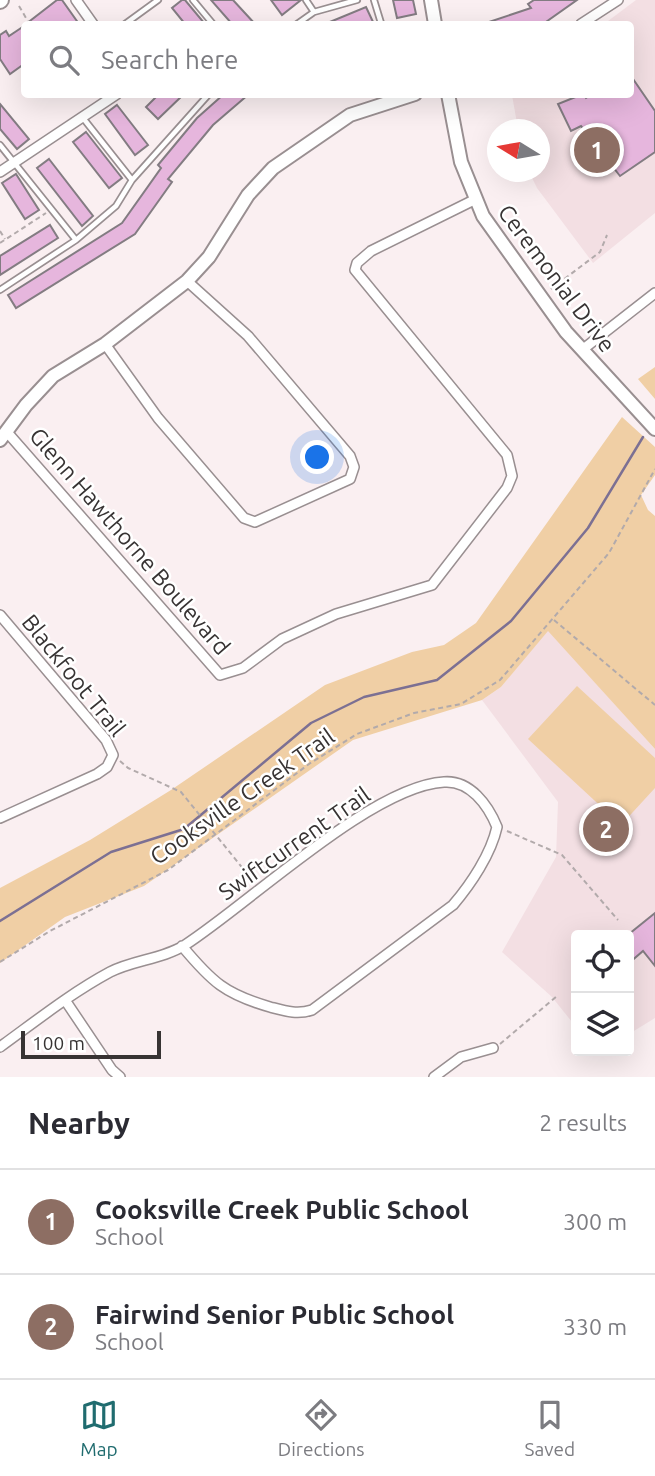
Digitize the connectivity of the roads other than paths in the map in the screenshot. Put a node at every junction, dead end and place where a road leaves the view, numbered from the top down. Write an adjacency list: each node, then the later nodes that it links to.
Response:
1 (76, 0): 10 (street)
2 (158, 0): 11 (lane)
3 (193, 0): 12 (lane)
4 (306, 0): 9 (lane)
5 (357, 0): 9 (lane)
6 (374, 0): 14 (lane)
7 (431, 0): 15 (street)
8 (618, 0): 16 (street)
9 (314, 12): 13 (lane)
10 (91, 21)
11 (129, 21)
12 (211, 21)
13 (302, 21)
14 (380, 21)
15 (434, 21)
16 (586, 21)
17 (111, 98): 21 (street)
18 (205, 98): 25 (lane)
19 (403, 98): 28 (street)
20 (449, 98): 26 (street, Ceremonial Drive)
21 (82, 117): 23 (street); 25 (lane)
22 (0, 145): 23 (lane)
23 (14, 162): 24 (street); 27 (lane)
24 (0, 172)
25 (132, 180): 27 (lane)
26 (474, 201): 32 (street, Ceremonial Drive); 34 (street, Glenn Hawthorne Boulevard)
27 (76, 240): 29 (lane)
28 (187, 281): 31 (street); 31 (street)
29 (0, 290)
30 (655, 293): 32 (street)
31 (105, 344): 34 (street)
32 (582, 350): 33 (street, Ceremonial Drive)
33 (655, 429)
34 (2, 431)
35 (0, 615): 36 (street, Blackfoot Trail)
36 (0, 818)
37 (182, 946): 37 (street, Swiftcurrent Trail); 38 (street, Swiftcurrent Trail)
38 (65, 1000): 39 (street, Swiftcurrent Trail); 41 (street)
39 (0, 1047)
40 (493, 1048): 42 (street)
41 (120, 1077)
42 (434, 1077)

